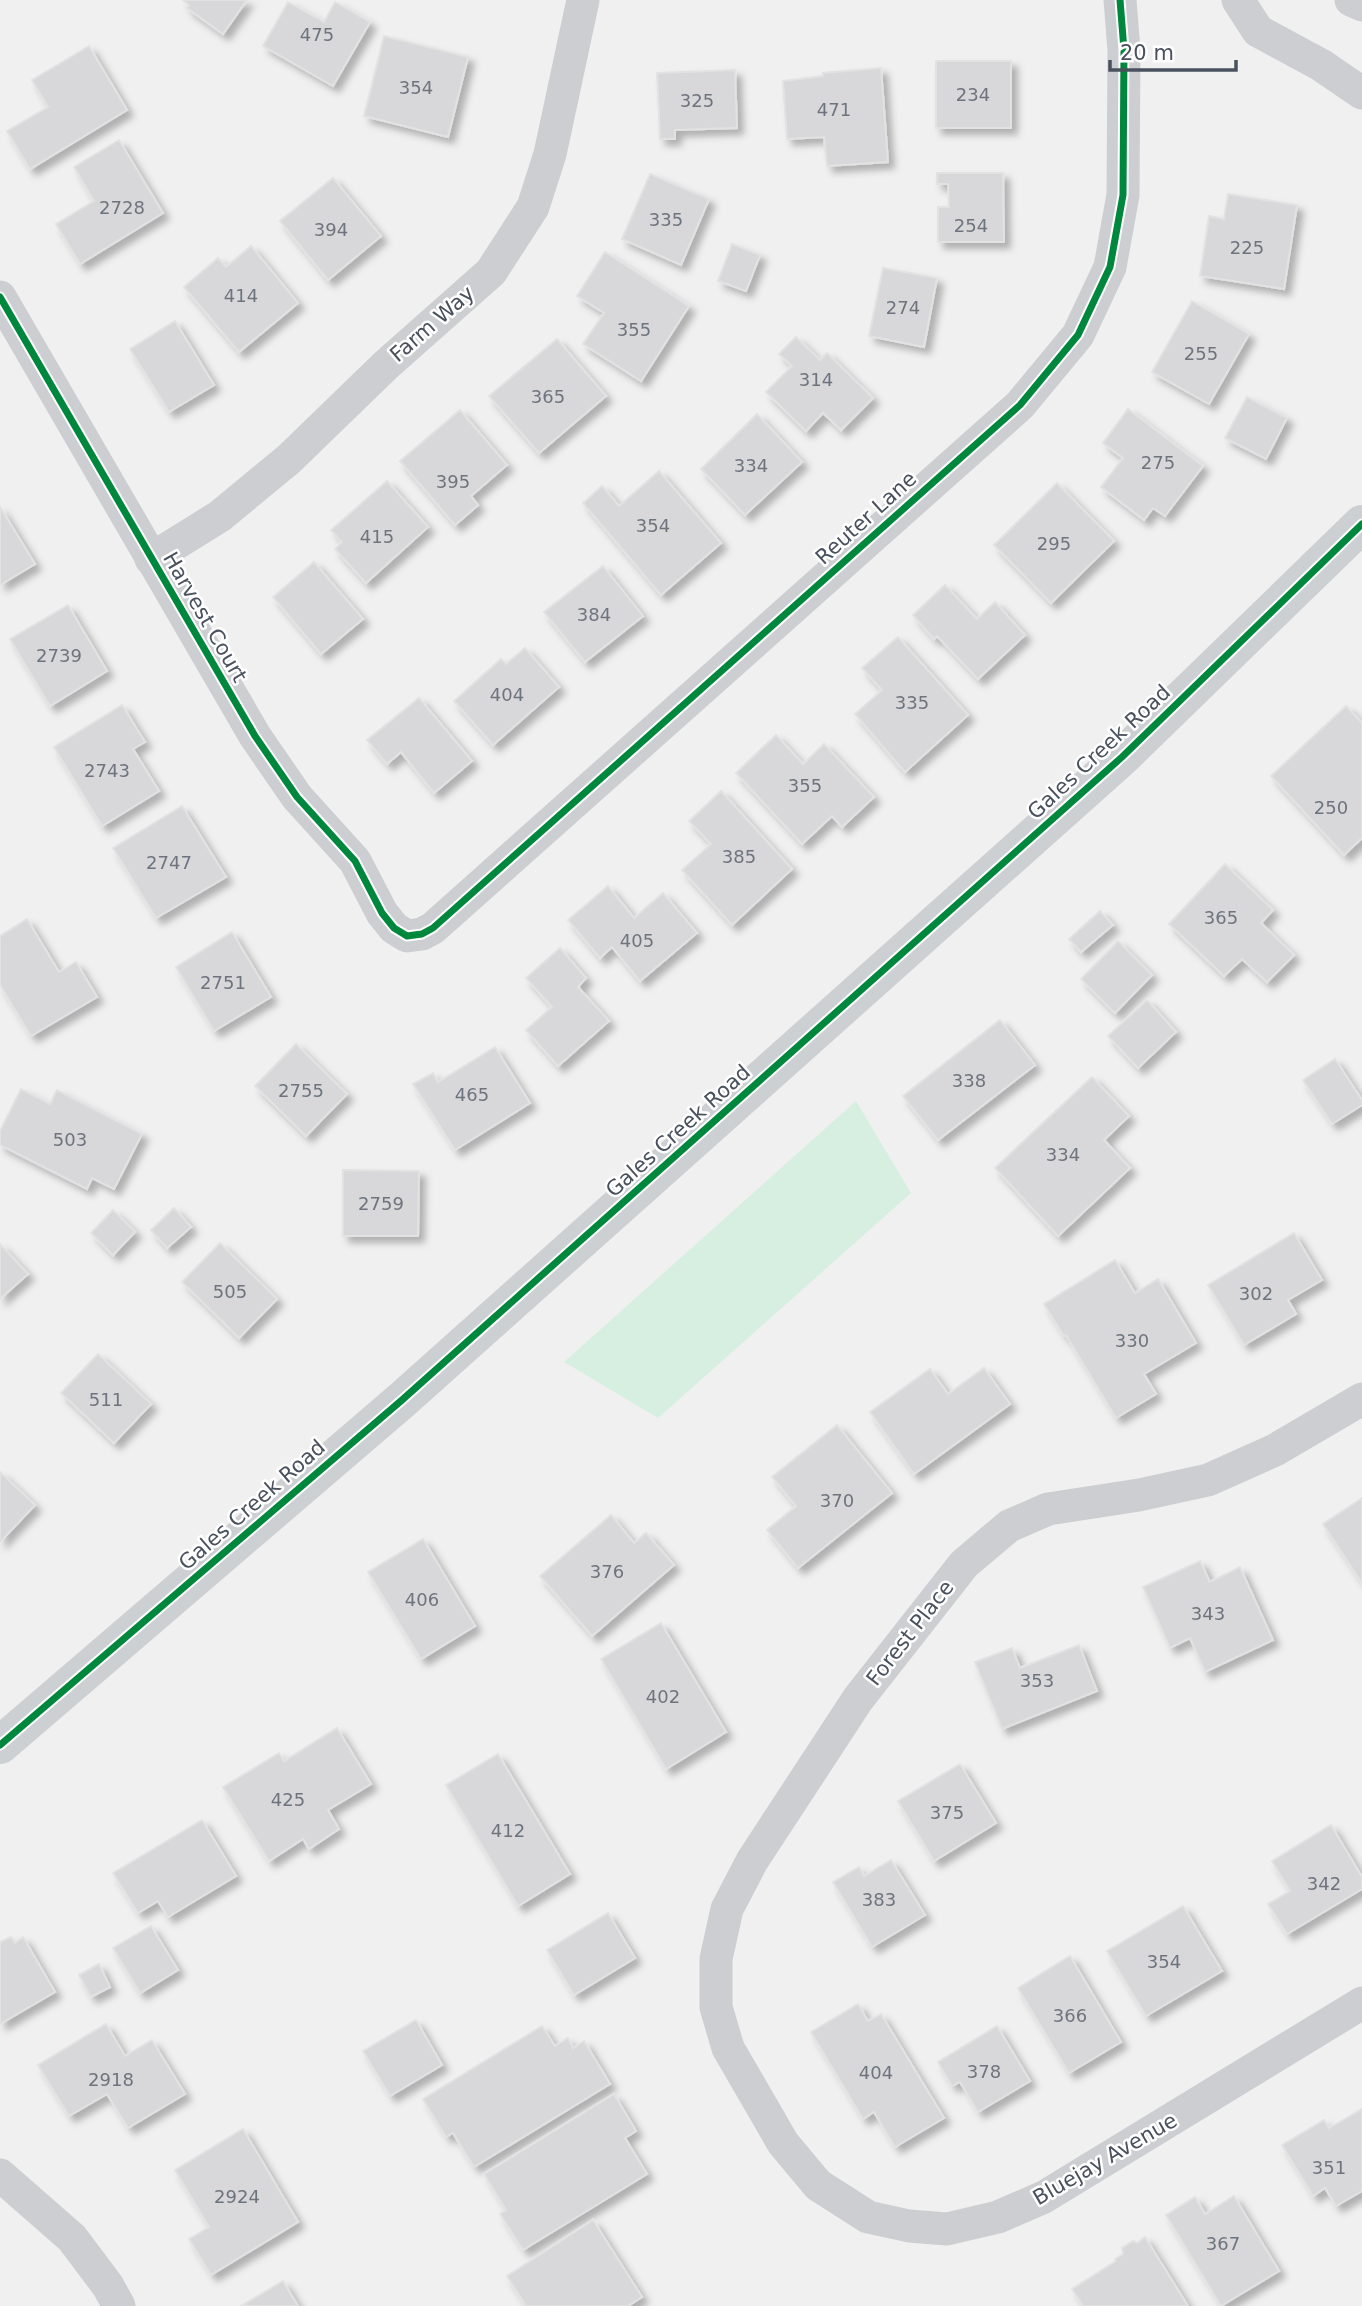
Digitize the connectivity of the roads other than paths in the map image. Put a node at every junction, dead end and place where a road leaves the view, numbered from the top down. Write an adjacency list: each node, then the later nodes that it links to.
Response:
1 (583, 0): 9 (street, Farm Way)
2 (1120, 0): 10 (street, Reuter Lane)
3 (1238, 0): 6 (street)
4 (1351, 0): 5 (street)
5 (1362, 5)
6 (1362, 93)
7 (0, 297): 9 (street, Harvest Court)
8 (1362, 524): 12 (main road, Gales Creek Road)
9 (151, 559): 10 (street, Harvest Court)
10 (407, 936)
11 (1362, 1399): 14 (street, Forest Place)
12 (0, 1745)
13 (1362, 2003): 14 (street, Bluejay Avenue)
14 (753, 2094)
15 (0, 2175): 16 (street)
16 (119, 2306)

